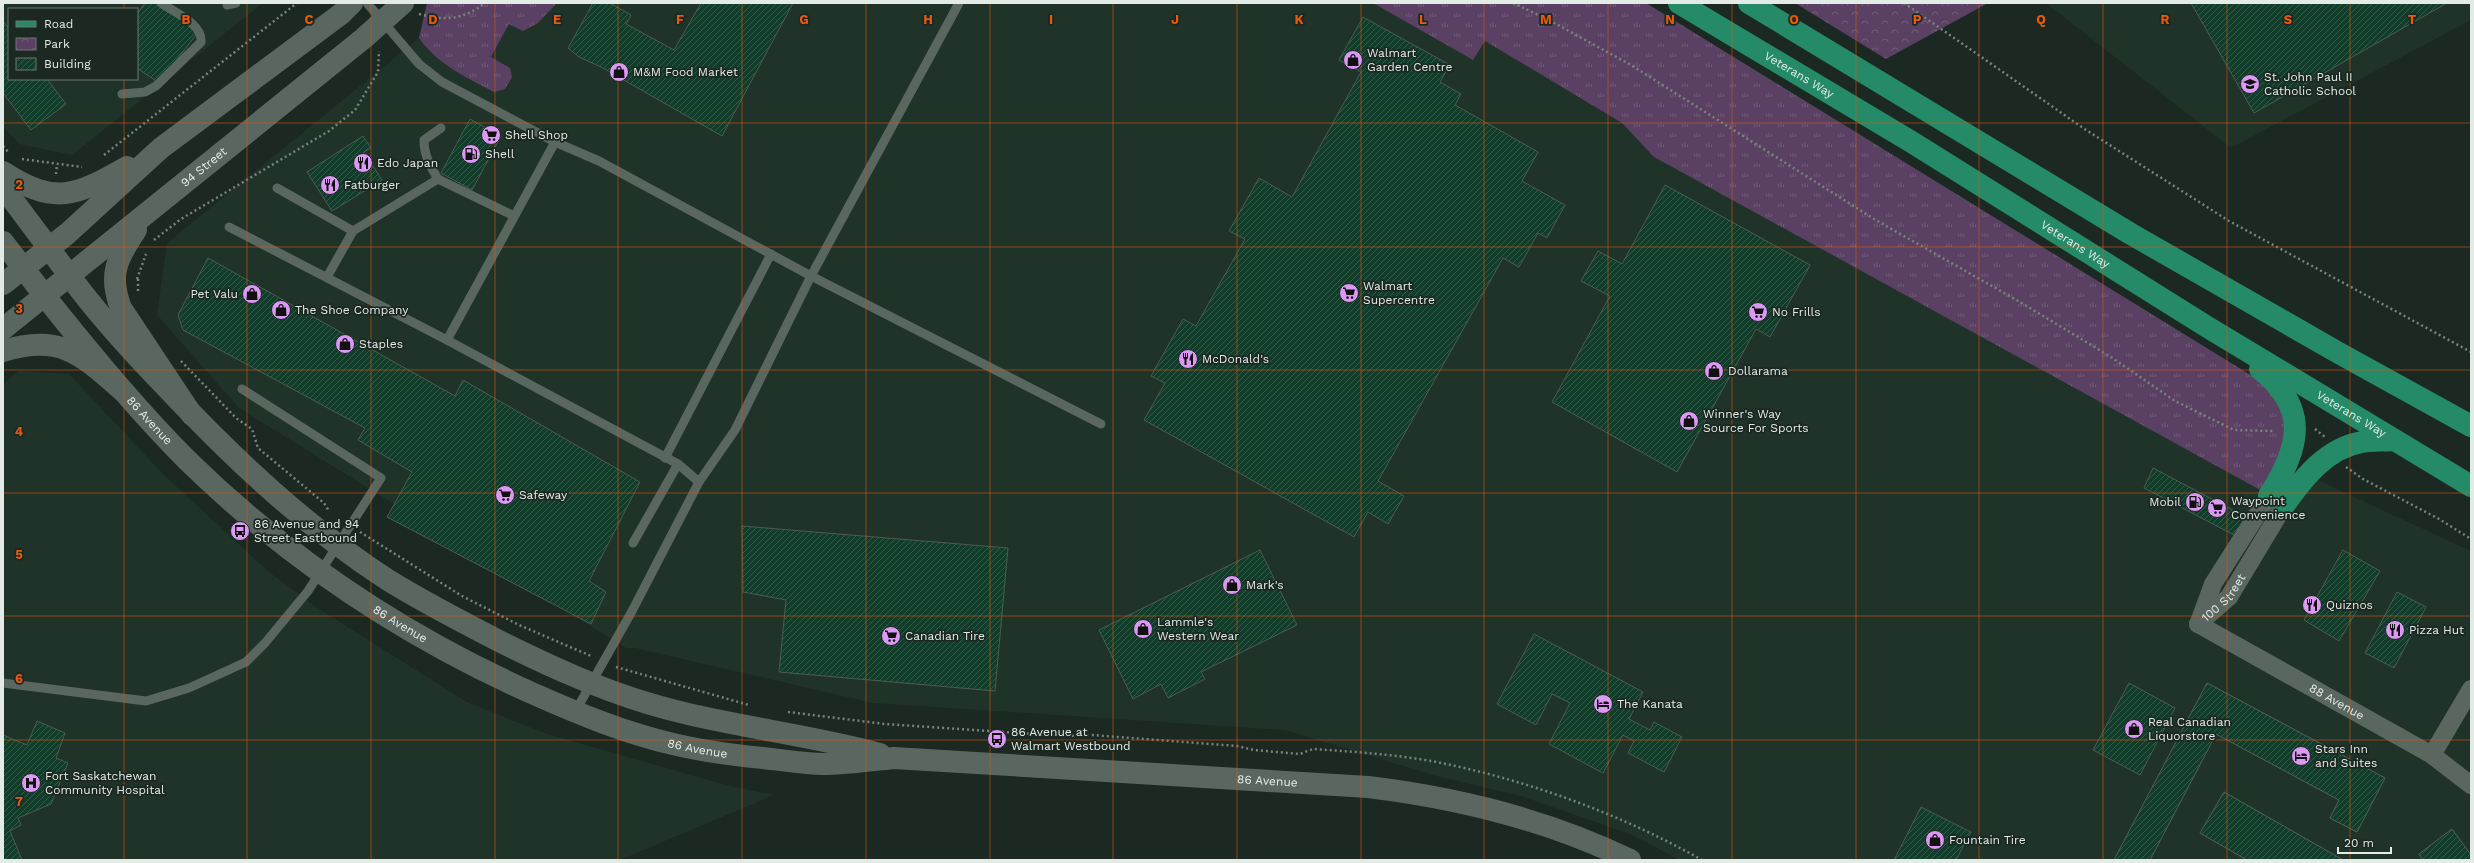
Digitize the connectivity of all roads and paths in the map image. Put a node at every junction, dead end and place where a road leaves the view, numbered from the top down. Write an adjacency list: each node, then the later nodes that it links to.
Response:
1 (161, 3): 13 (lane)
2 (352, 3): 16 (street)
3 (367, 3): 11 (lane)
4 (485, 3): 10 (path)
5 (959, 3): 32 (lane)
6 (1513, 3): 51 (path)
7 (1679, 3): 39 (main road, Veterans Way)
8 (1749, 3): 49 (main road)
9 (1904, 3): 43 (path)
10 (411, 9): 11 (street, 94 Street)
11 (383, 21): 15 (lane); 21 (street, 94 Street)
12 (380, 49): 26 (path)
13 (122, 94)
14 (441, 128): 18 (lane)
15 (555, 142): 22 (lane); 29 (lane)
16 (161, 148): 17 (street); 27 (street)
17 (3, 172)
18 (438, 179): 22 (lane); 24 (lane)
19 (3, 187): 27 (street, 86 Avenue)
20 (277, 188): 24 (lane)
21 (147, 214): 31 (street, 94 Street); 47 (street)
22 (514, 216): 41 (lane)
23 (229, 227): 33 (lane)
24 (353, 231): 33 (lane)
25 (3, 242): 30 (street, 86 Avenue)
26 (150, 243)
27 (48, 248): 30 (street); 31 (street, 86 Avenue)
28 (148, 249): 35 (path)
29 (771, 254): 32 (lane); 54 (lane)
30 (23, 268): 36 (street); 37 (street, 86 Avenue)
31 (69, 275): 37 (street, 94 Street); 47 (street, 86 Avenue)
32 (812, 276): 48 (lane); 57 (lane)
33 (326, 277): 41 (lane)
34 (131, 279): 35 (path)
35 (138, 279): 38 (path)
36 (3, 284)
37 (44, 295): 40 (street, 94 Street); 46 (street, 86 Avenue)
38 (140, 300)
39 (2209, 328): 53 (main road, Veterans Way); 59 (main road)
40 (3, 329)
41 (447, 340): 54 (lane)
42 (3, 351): 46 (street)
43 (2471, 352)
44 (176, 355): 60 (path)
45 (242, 389): 60 (lane)
46 (123, 391): 64 (street, 86 Avenue)
47 (192, 415): 63 (street, 86 Avenue)
48 (1101, 424)
49 (2471, 426)
50 (2308, 427): 52 (path)
51 (2276, 430)
52 (2325, 437)
53 (2394, 440): 58 (main road, Veterans Way); 59 (main road)
54 (665, 458): 56 (lane)
55 (2342, 462): 61 (path)
56 (678, 464): 57 (lane); 62 (lane)
57 (699, 482): 66 (lane)
58 (2469, 484)
59 (2277, 500): 65 (street, 100 Street)
60 (351, 526): 63 (lane); 66 (path)
61 (2471, 539)
62 (633, 543)
63 (338, 546): 64 (lane); 68 (street, 86 Avenue)
64 (322, 572): 67 (lane); 71 (street, 86 Avenue)
65 (2198, 624): 73 (street, 88 Avenue)
66 (602, 661): 68 (lane); 70 (path)
67 (3, 683)
68 (590, 683): 71 (lane); 74 (street, 86 Avenue)
69 (2471, 689): 73 (street)
70 (751, 705)
71 (575, 712): 74 (street, 86 Avenue)
72 (787, 712): 77 (path)
73 (2432, 755): 75 (street, 88 Avenue)
74 (894, 758): 76 (street, 86 Avenue)
75 (2471, 785)
76 (1630, 860)
77 (1702, 860)

